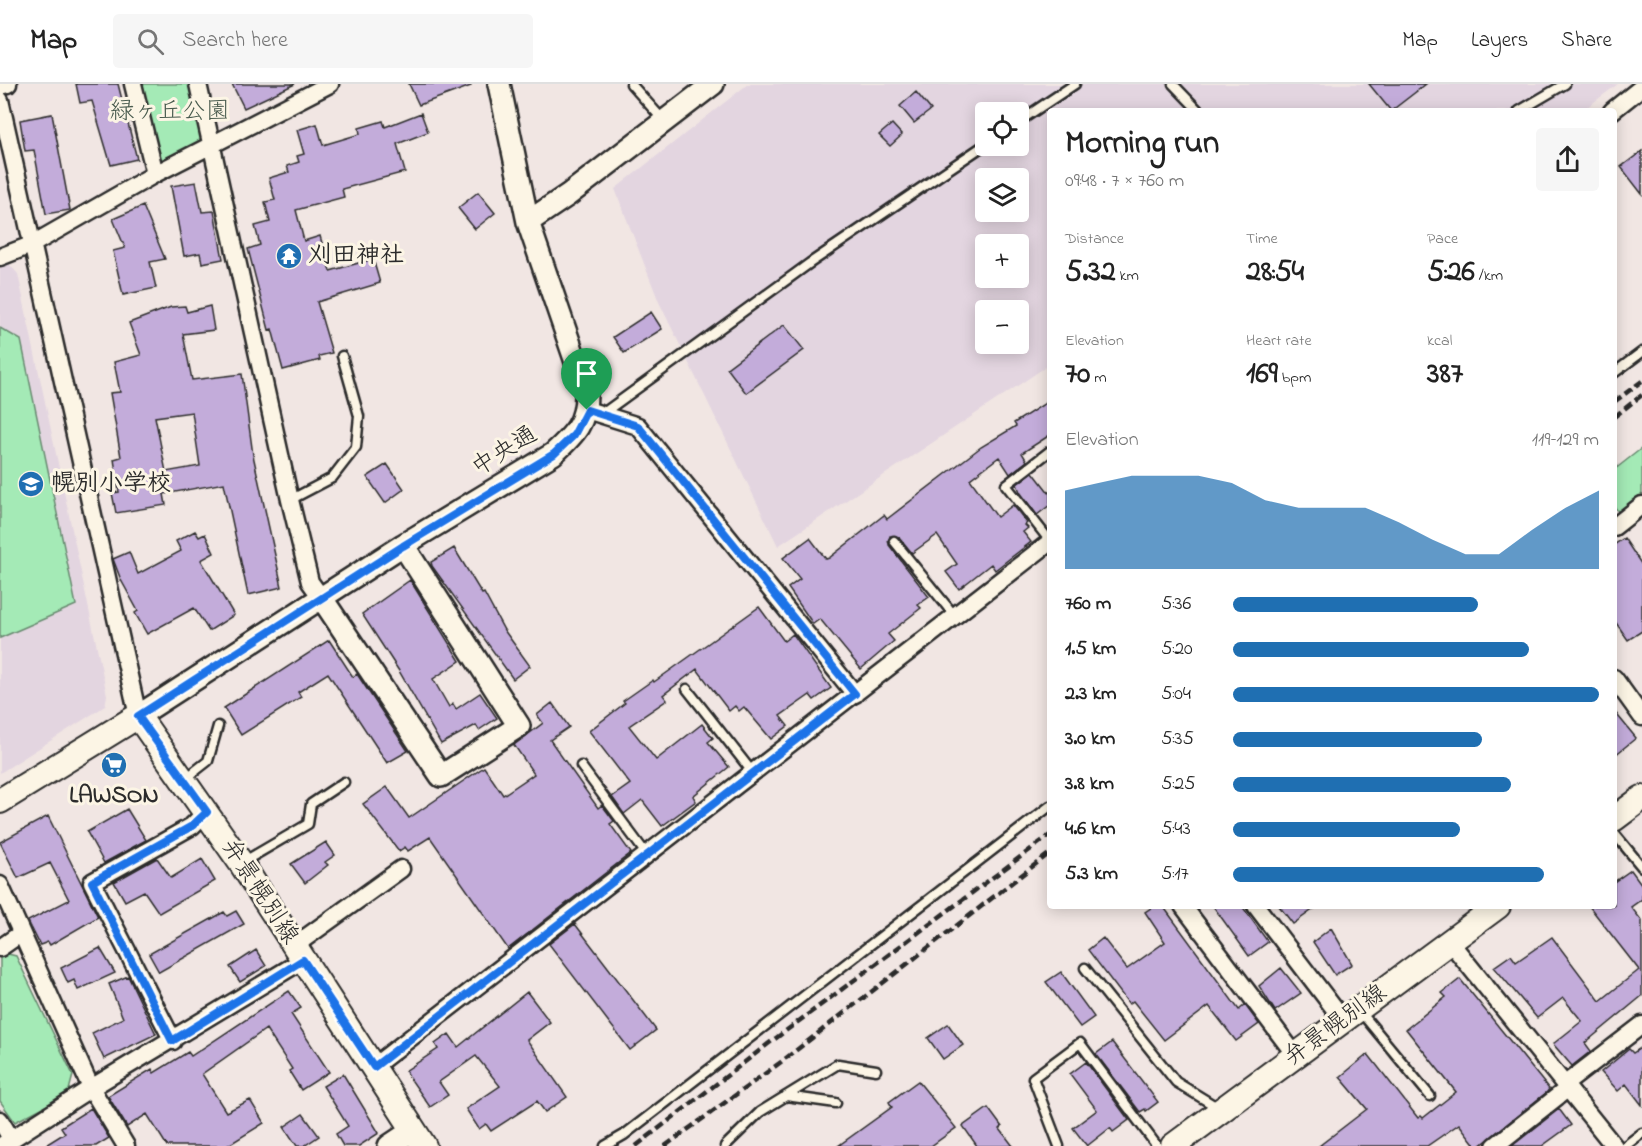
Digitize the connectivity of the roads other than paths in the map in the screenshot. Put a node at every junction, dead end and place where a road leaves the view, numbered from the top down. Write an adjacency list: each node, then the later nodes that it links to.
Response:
1 (8, 84): 11 (street)
2 (133, 84): 21 (street)
3 (198, 84): 19 (street)
4 (499, 84): 22 (street)
5 (631, 84): 18 (lane)
6 (712, 84): 18 (street)
7 (1075, 84): 17 (lane)
8 (1173, 84): 14 (lane)
9 (1564, 84): 15 (lane)
10 (325, 85): 19 (street)
11 (0, 86)
12 (1642, 87): 16 (street)
13 (0, 100): 23 (street)
14 (1195, 108)
15 (1525, 108)
16 (1616, 108)
17 (1029, 115)
18 (664, 122): 22 (street)
19 (211, 146): 21 (street); 30 (street)
20 (975, 152): 28 (lane)
21 (155, 174): 23 (street)
22 (528, 222): 28 (street)
23 (31, 245): 24 (street); 42 (street)
24 (0, 257)
25 (1642, 352): 27 (lane)
26 (342, 356): 30 (lane)
27 (1617, 371)
28 (594, 412): 36 (street, 中央通); 41 (street)
29 (1047, 453): 33 (lane)
30 (290, 500): 37 (street)
31 (1642, 505): 32 (street)
32 (1617, 525)
33 (1047, 537)
34 (894, 541): 38 (lane)
35 (1047, 543): 38 (street)
36 (403, 546): 37 (street, 中央通); 37 (street)
37 (322, 600): 42 (street, 中央通)
38 (954, 615): 41 (street)
39 (1617, 682): 43 (street)
40 (687, 689): 46 (lane)
41 (855, 694): 46 (street)
42 (138, 716): 47 (main road, 弁景幌別線); 50 (main road)
43 (1642, 717)
44 (218, 726): 47 (lane)
45 (581, 766): 55 (lane)
46 (753, 773): 55 (street)
47 (185, 779): 52 (main road, 弁景幌別線)
48 (344, 782): 56 (lane)
49 (1642, 798): 53 (main road)
50 (0, 801)
51 (1047, 808): 86 (lane)
52 (207, 812): 56 (main road, 弁景幌別線); 70 (street)
53 (1617, 817)
54 (1617, 837): 57 (lane)
55 (647, 855): 72 (street)
56 (241, 863): 66 (main road, 弁景幌別線)
57 (1642, 867)
58 (401, 869): 66 (street)
59 (0, 885): 63 (street)
60 (1185, 909): 71 (street)
61 (1259, 909): 68 (street)
62 (1494, 909): 64 (main road, 弁景幌別線)
63 (20, 934): 65 (street); 75 (street)
64 (1450, 942): 68 (main road, 弁景幌別線); 74 (street)
65 (0, 948)
66 (299, 953): 70 (street); 72 (main road, 弁景幌別線)
67 (1085, 968): 79 (lane)
68 (1351, 1015): 71 (main road, 弁景幌別線); 77 (lane)
69 (1642, 1024): 74 (street)
70 (172, 1041): 75 (street)
71 (1296, 1056): 79 (main road, 弁景幌別線)
72 (374, 1067): 82 (main road, 弁景幌別線)
73 (876, 1070): 76 (lane)
74 (1565, 1087): 91 (street); 92 (street)
75 (91, 1088): 83 (street); 84 (street)
76 (786, 1096): 78 (lane); 87 (lane)
77 (1430, 1096)
78 (836, 1104)
79 (1222, 1110): 90 (main road, 弁景幌別線)
80 (0, 1120): 83 (street)
81 (1642, 1133): 93 (lane)
82 (419, 1138): 85 (street)
83 (7, 1143)
84 (126, 1146)
85 (389, 1146)
86 (605, 1146)
87 (725, 1146)
88 (1059, 1146): 89 (lane)
89 (1157, 1146)
90 (1173, 1146)
91 (1495, 1146)
92 (1614, 1146)
93 (1625, 1146)

